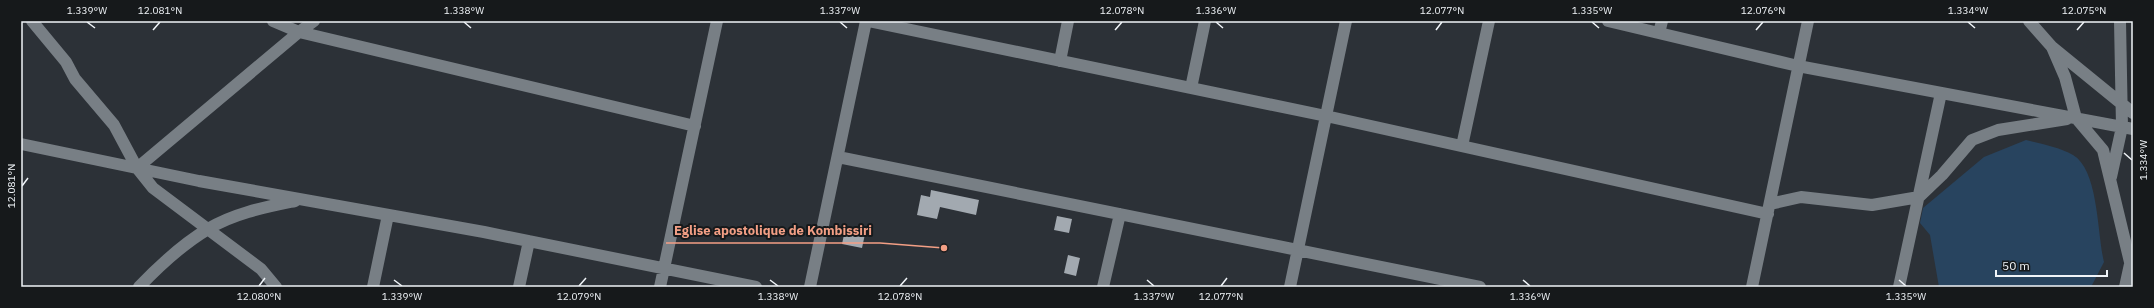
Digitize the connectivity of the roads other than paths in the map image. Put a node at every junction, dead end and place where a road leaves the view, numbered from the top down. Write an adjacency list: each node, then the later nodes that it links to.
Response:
1 (32, 21): 31 (street)
2 (274, 21): 15 (street)
3 (314, 21): 15 (street)
4 (717, 21): 26 (street)
5 (867, 21): 18 (street); 30 (street)
6 (1068, 21): 18 (street)
7 (1205, 21): 20 (street)
8 (1346, 21): 24 (street)
9 (1490, 21): 29 (street)
10 (1608, 21): 16 (street)
11 (1662, 21): 16 (street)
12 (1808, 21): 19 (street)
13 (2029, 21): 17 (street)
14 (2120, 21): 22 (street)
15 (300, 32): 26 (street); 31 (street)
16 (1659, 33): 19 (street)
17 (2052, 47): 22 (street); 25 (street)
18 (1060, 61): 20 (street)
19 (1798, 66): 21 (street); 35 (street)
20 (1191, 88): 24 (street)
21 (1941, 93): 25 (street); 33 (street)
22 (2122, 104): 23 (street); 27 (street)
23 (2133, 113)
24 (1326, 116): 29 (street); 41 (street)
25 (2076, 118): 27 (street); 32 (street); 33 (street)
26 (695, 126): 43 (street)
27 (2127, 128): 32 (street)
28 (21, 144): 31 (street)
29 (1462, 146): 35 (street)
30 (838, 157): 36 (street); 50 (street)
31 (137, 168): 34 (street); 38 (street)
32 (2110, 180): 42 (street)
33 (1919, 197): 35 (street); 55 (street)
34 (302, 200): 37 (street); 38 (street)
35 (1769, 209): 54 (street)
36 (1120, 214): 41 (street); 51 (street)
37 (388, 215): 39 (street); 46 (street)
38 (208, 229): 44 (street); 45 (street)
39 (529, 241): 43 (street); 47 (street)
40 (2133, 248): 42 (street)
41 (1298, 250): 52 (street); 53 (street)
42 (2130, 262): 56 (street)
43 (664, 268): 48 (street); 49 (street)
44 (140, 287)
45 (276, 287)
46 (373, 287)
47 (519, 287)
48 (660, 287)
49 (756, 287)
50 (810, 287)
51 (1103, 287)
52 (1290, 287)
53 (1480, 287)
54 (1752, 287)
55 (1899, 287)
56 (2125, 287)

